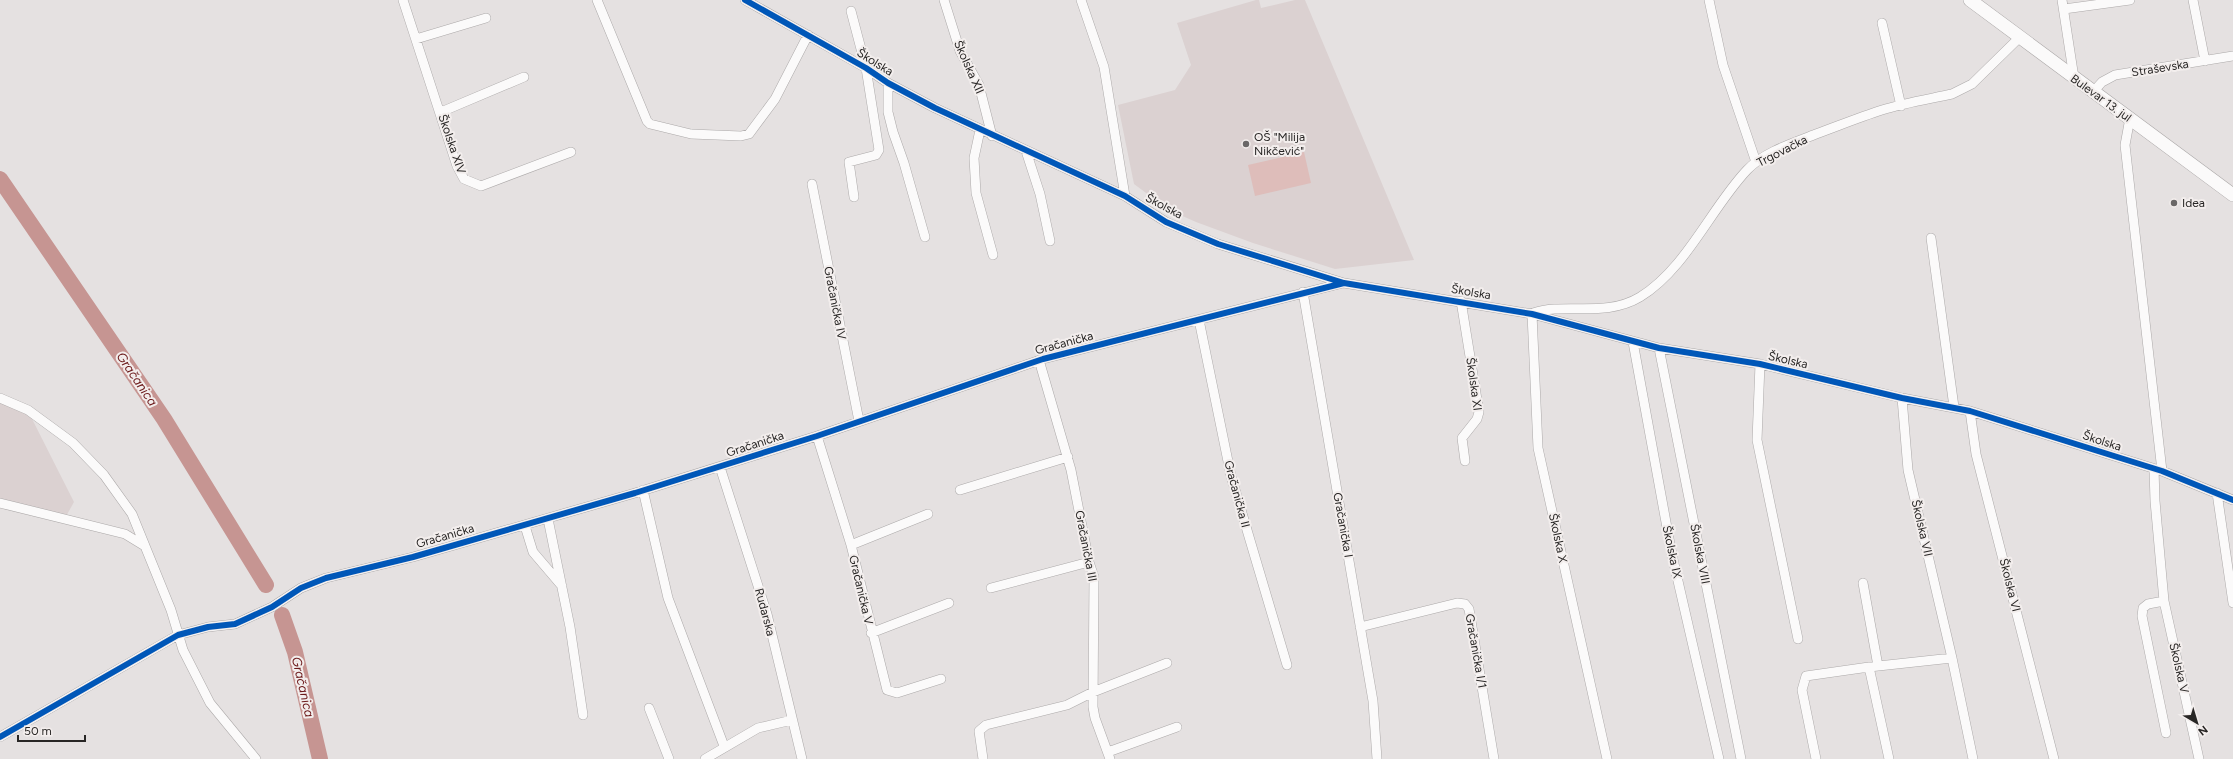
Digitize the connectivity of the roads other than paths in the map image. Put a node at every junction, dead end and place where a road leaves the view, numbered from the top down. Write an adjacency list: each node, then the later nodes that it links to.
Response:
1 (403, 0): 16 (street, Školska XIV)
2 (597, 0): 14 (street)
3 (745, 0): 14 (street, Školska)
4 (944, 0): 28 (street, Školska XII)
5 (1081, 0): 34 (street)
6 (1709, 0): 31 (street)
7 (1970, 0): 15 (street, Bulevar 13. jul)
8 (2130, 0): 10 (street)
9 (2194, 0): 18 (street)
10 (2063, 4): 21 (street)
11 (852, 11): 19 (street)
12 (486, 18): 16 (street)
13 (1882, 23): 24 (street)
14 (808, 35): 19 (street, Školska)
15 (2020, 37): 21 (street, Bulevar 13. jul); 24 (street, Trgovačka)
16 (416, 39): 25 (street, Školska XIV)
17 (2233, 56): 18 (street, Straševska)
18 (2204, 61): 23 (street, Straševska)
19 (866, 68): 22 (street, Školska); 35 (street)
20 (524, 77): 25 (street)
21 (2074, 78): 23 (street, Bulevar 13. jul)
22 (888, 83): 27 (street, Školska); 36 (street)
23 (2093, 92): 26 (street, Bulevar 13. jul)
24 (1901, 106): 31 (street, Trgovačka)
25 (441, 112): 30 (street, Školska XIV)
26 (2130, 118): 33 (street, Bulevar 13. jul); 58 (street, Školska V)
27 (980, 130): 28 (street, Školska); 39 (street)
28 (992, 136): 29 (street, Školska)
29 (1026, 151): 34 (street, Školska); 38 (street)
30 (572, 152)
31 (1756, 162): 43 (street, Trgovačka)
32 (812, 184): 53 (street, Gračanička IV)
33 (2233, 195)
34 (1125, 196): 40 (street, Školska)
35 (854, 197)
36 (925, 237)
37 (1931, 238): 51 (street)
38 (1050, 241)
39 (993, 255)
40 (1344, 283): 41 (street, Gračanička); 42 (street, Školska)
41 (1303, 292): 44 (street, Gračanička); 76 (street, Gračanička I)
42 (1461, 301): 43 (street, Školska); 56 (street, Školska XI)
43 (1532, 314): 45 (street, Školska); 101 (street, Školska X)
44 (1199, 320): 47 (street, Gračanička); 82 (street, Gračanička II)
45 (1633, 342): 46 (street, Školska); 102 (street, Školska IX)
46 (1659, 348): 48 (street, Školska); 103 (street, Školska VIII)
47 (1039, 360): 53 (street, Gračanička); 55 (street, Gračanička III)
48 (1760, 364): 50 (street, Školska); 79 (street)
49 (0, 398): 68 (street)
50 (1902, 398): 51 (street, Školska); 80 (street, Školska VII)
51 (1954, 407): 52 (street, Školska)
52 (1970, 411): 58 (street, Školska); 107 (street, Školska VI)
53 (859, 421): 54 (street, Gračanička)
54 (817, 436): 57 (street, Gračanička); 67 (street, Gračanička V)
55 (1068, 458): 60 (street); 69 (street, Gračanička III)
56 (1465, 461)
57 (720, 467): 59 (street, Gračanička); 88 (street, Rudarska)
58 (2158, 470): 61 (street, Školska); 73 (street, Školska V)
59 (643, 490): 65 (street, Gračanička); 92 (street)
60 (960, 490)
61 (2217, 493): 62 (street, Školska); 75 (street)
62 (2233, 500)
63 (0, 503): 68 (street)
64 (928, 514): 67 (street)
65 (548, 519): 66 (street, Gračanička); 71 (street)
66 (525, 526): 71 (street); 78 (street, Gračanička)
67 (851, 544): 77 (street, Gračanička V)
68 (144, 546): 78 (street)
69 (1089, 562): 72 (street); 85 (street, Gračanička III)
70 (1863, 583): 83 (street)
71 (562, 586): 87 (street)
72 (991, 588)
73 (2164, 601): 90 (street, Školska V); 108 (street, Školska V)
74 (949, 603): 77 (street)
75 (2233, 603)
76 (1360, 627): 99 (street, Gračanička I); 100 (street, Gračanička I/1)
77 (872, 633): 84 (street, Gračanička V)
78 (178, 635): 91 (street, Gračanička); 94 (street)
79 (1798, 639)
80 (1952, 658): 83 (street); 106 (street, Školska VII)
81 (1167, 663): 85 (street)
82 (1287, 665)
83 (1874, 666): 104 (street); 105 (street)
84 (941, 679)
85 (1093, 692): 93 (street, Gračanička III); 98 (street)
86 (649, 708): 95 (street)
87 (583, 715)
88 (792, 720): 92 (street); 97 (street, Rudarska)
89 (1177, 727): 93 (street)
90 (2166, 733)
91 (0, 737)
92 (724, 746): 96 (street)
93 (1109, 756)
94 (256, 759)
95 (668, 759)
96 (705, 759)
97 (802, 759)
98 (983, 759)
99 (1377, 759)
100 (1494, 759)
101 (1607, 759)
102 (1719, 759)
103 (1741, 759)
104 (1816, 759)
105 (1889, 759)
106 (1973, 759)
107 (2054, 759)
108 (2200, 759)

